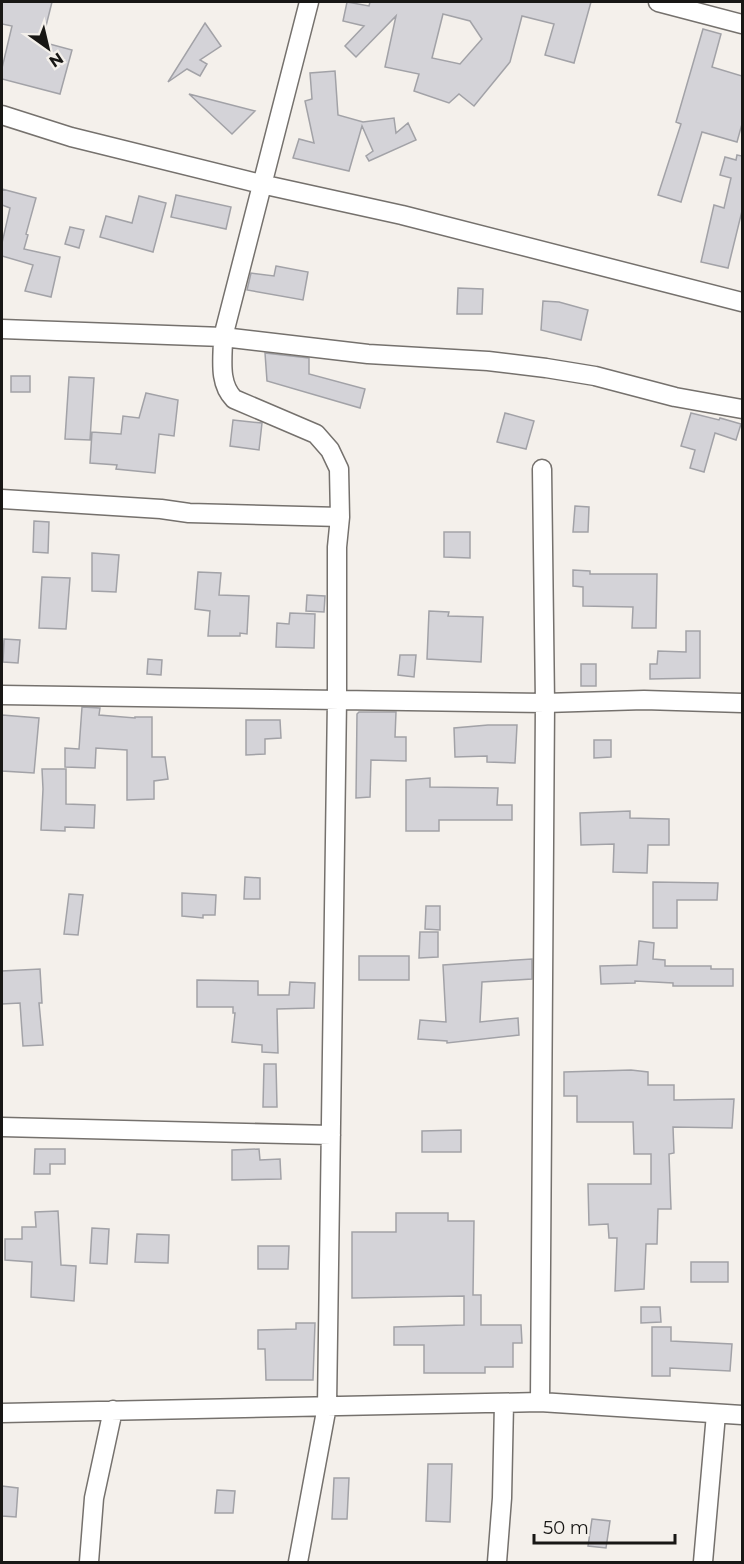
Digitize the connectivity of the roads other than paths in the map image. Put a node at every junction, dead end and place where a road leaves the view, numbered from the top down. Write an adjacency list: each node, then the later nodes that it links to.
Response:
1 (309, 2): 5 (street)
2 (658, 2): 3 (street)
3 (742, 24)
4 (2, 115): 5 (street)
5 (261, 184): 6 (street); 8 (street)
6 (742, 302)
7 (2, 329): 8 (street)
8 (223, 337): 9 (street); 12 (street)
9 (742, 410)
10 (542, 469): 15 (street)
11 (2, 499): 12 (street)
12 (340, 517): 14 (street)
13 (2, 695): 14 (street)
14 (337, 699): 15 (street); 18 (street)
15 (545, 703): 16 (street); 20 (street)
16 (742, 704)
17 (2, 1127): 18 (street)
18 (331, 1135): 21 (street)
19 (504, 1402): 20 (street); 21 (street); 28 (street)
20 (540, 1402): 24 (street)
21 (327, 1406): 22 (street); 27 (street)
22 (113, 1410): 23 (street); 26 (street)
23 (2, 1413)
24 (716, 1414): 25 (street); 29 (street)
25 (742, 1415)
26 (88, 1563)
27 (298, 1563)
28 (497, 1563)
29 (704, 1563)

